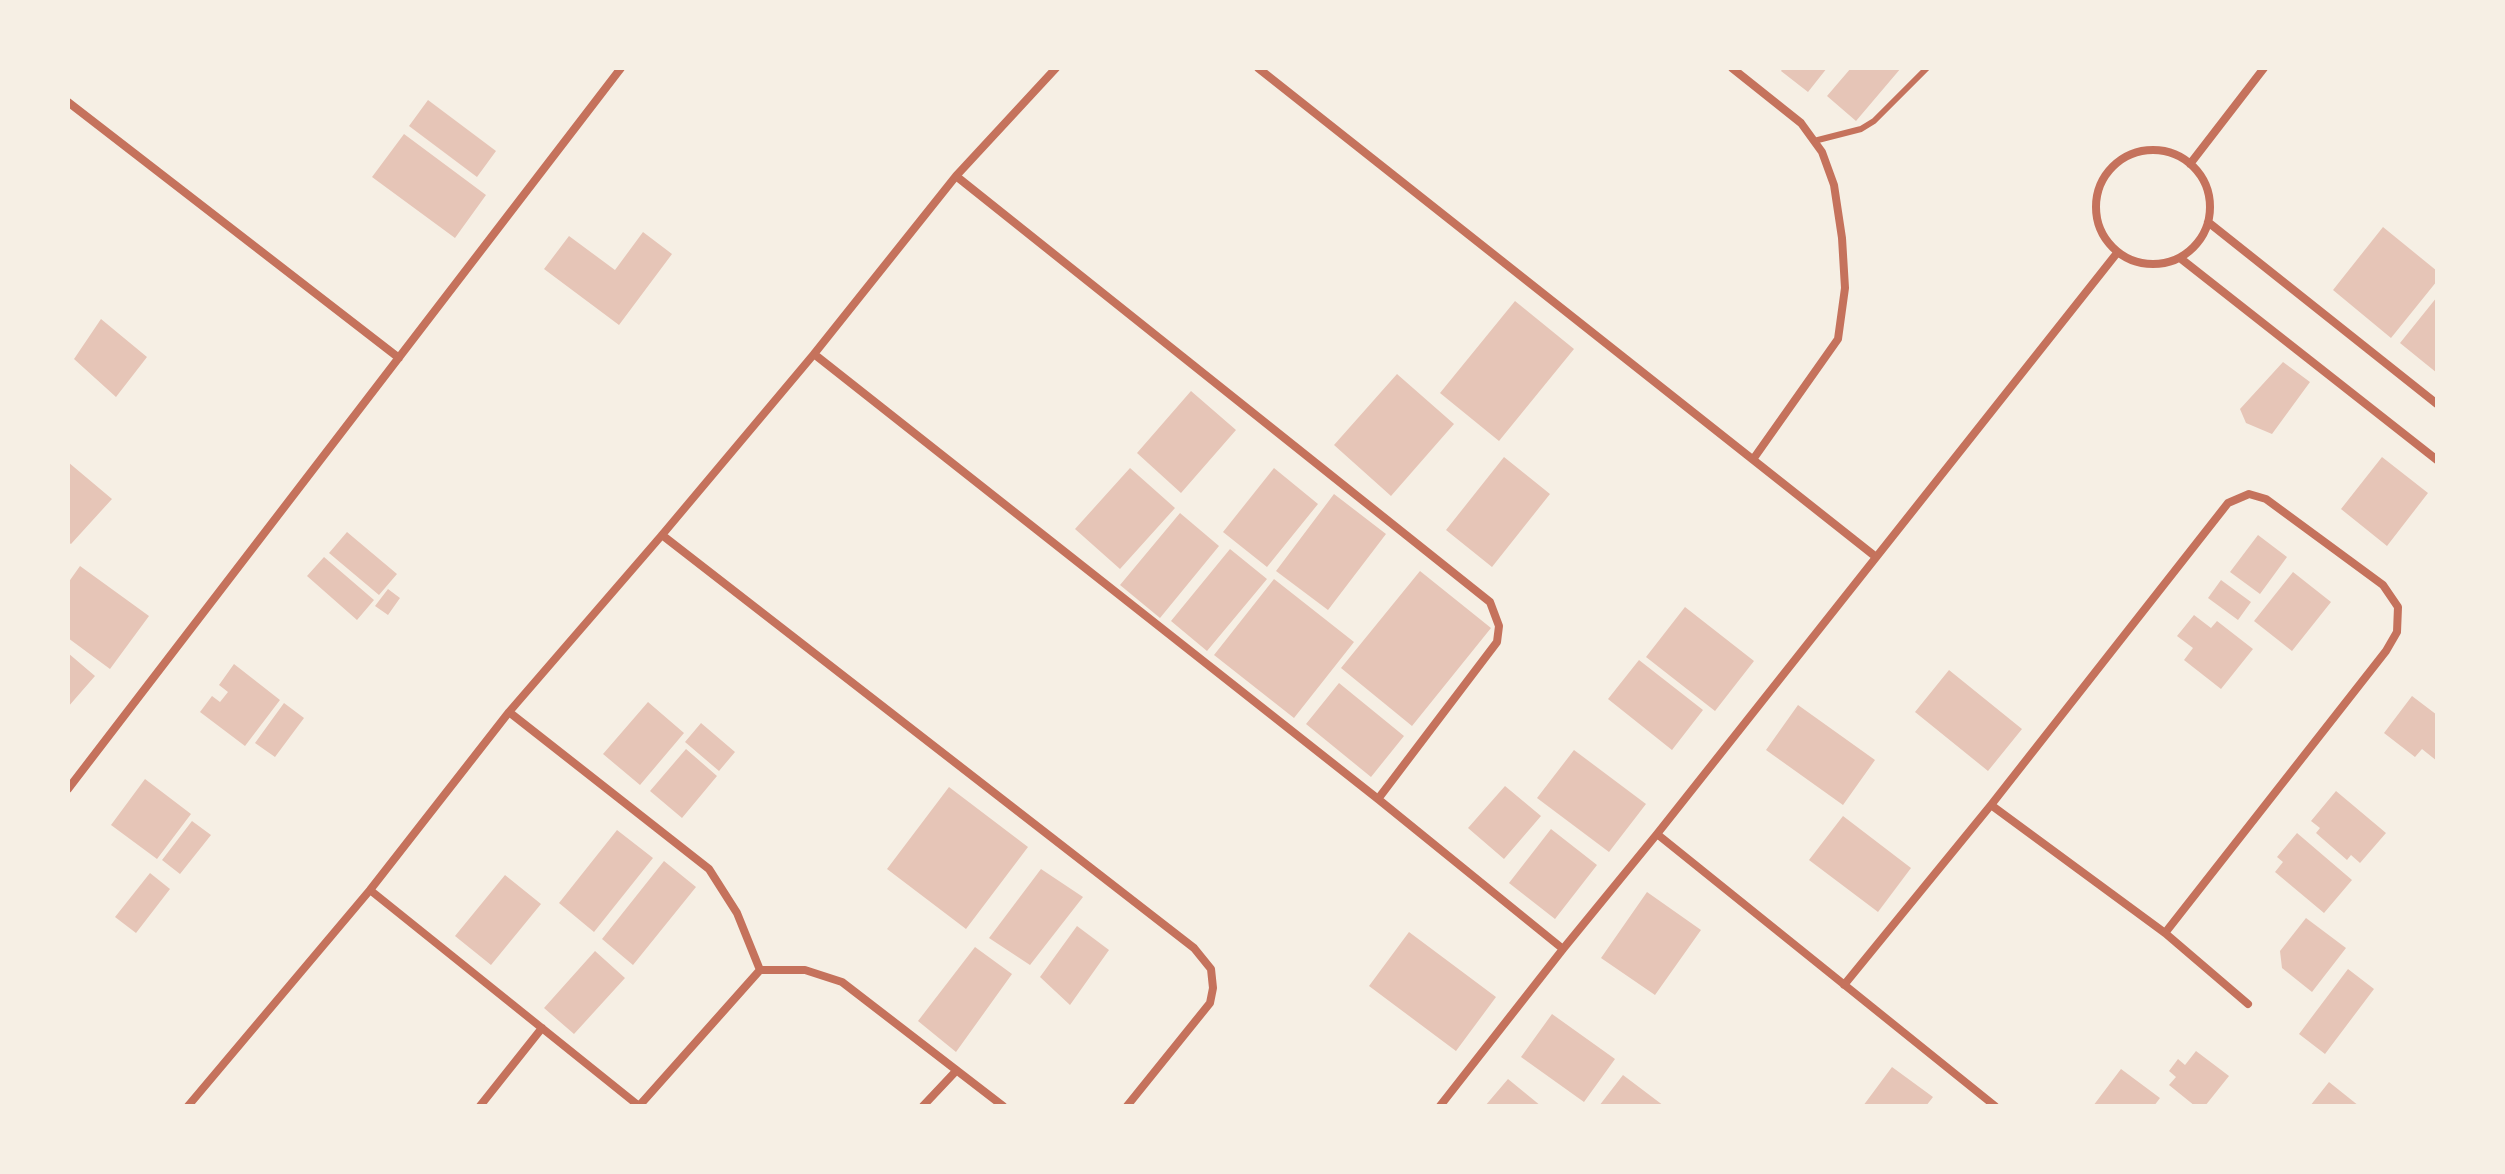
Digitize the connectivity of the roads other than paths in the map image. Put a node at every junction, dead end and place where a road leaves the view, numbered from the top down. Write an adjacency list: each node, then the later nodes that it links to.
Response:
1 (621, 68): 15 (street)
2 (1056, 68): 10 (street)
3 (1258, 68): 17 (street)
4 (1733, 68): 8 (street)
5 (1927, 68): 8 (lane)
6 (2264, 68): 9 (street)
7 (68, 102): 15 (street)
8 (1814, 141): 17 (street)
9 (2190, 164): 11 (street); 12 (street)
10 (956, 176): 14 (street); 23 (street)
11 (2208, 222): 13 (street); 16 (street)
12 (2117, 253): 13 (street); 20 (street)
13 (2180, 258): 18 (street)
14 (814, 354): 19 (street); 23 (street)
15 (399, 358): 22 (street)
16 (2437, 404)
17 (1754, 458): 20 (street)
18 (2437, 460)
19 (662, 535): 21 (street); 39 (street)
20 (1876, 557): 25 (street)
21 (509, 712): 26 (street); 29 (street)
22 (68, 789)
23 (1378, 799): 28 (street)
24 (1991, 805): 27 (street); 27 (street); 30 (street)
25 (1657, 834): 28 (street); 30 (street)
26 (370, 890): 32 (street); 34 (street)
27 (2165, 933): 31 (street)
28 (1563, 949): 40 (street)
29 (760, 970): 33 (street); 36 (street)
30 (1844, 985): 41 (street)
31 (2248, 1004)
32 (542, 1028): 35 (street); 36 (street)
33 (956, 1071): 37 (street); 38 (street)
34 (188, 1106)
35 (480, 1106)
36 (639, 1106)
37 (923, 1106)
38 (1003, 1106)
39 (1127, 1106)
40 (1440, 1106)
41 (1995, 1106)

